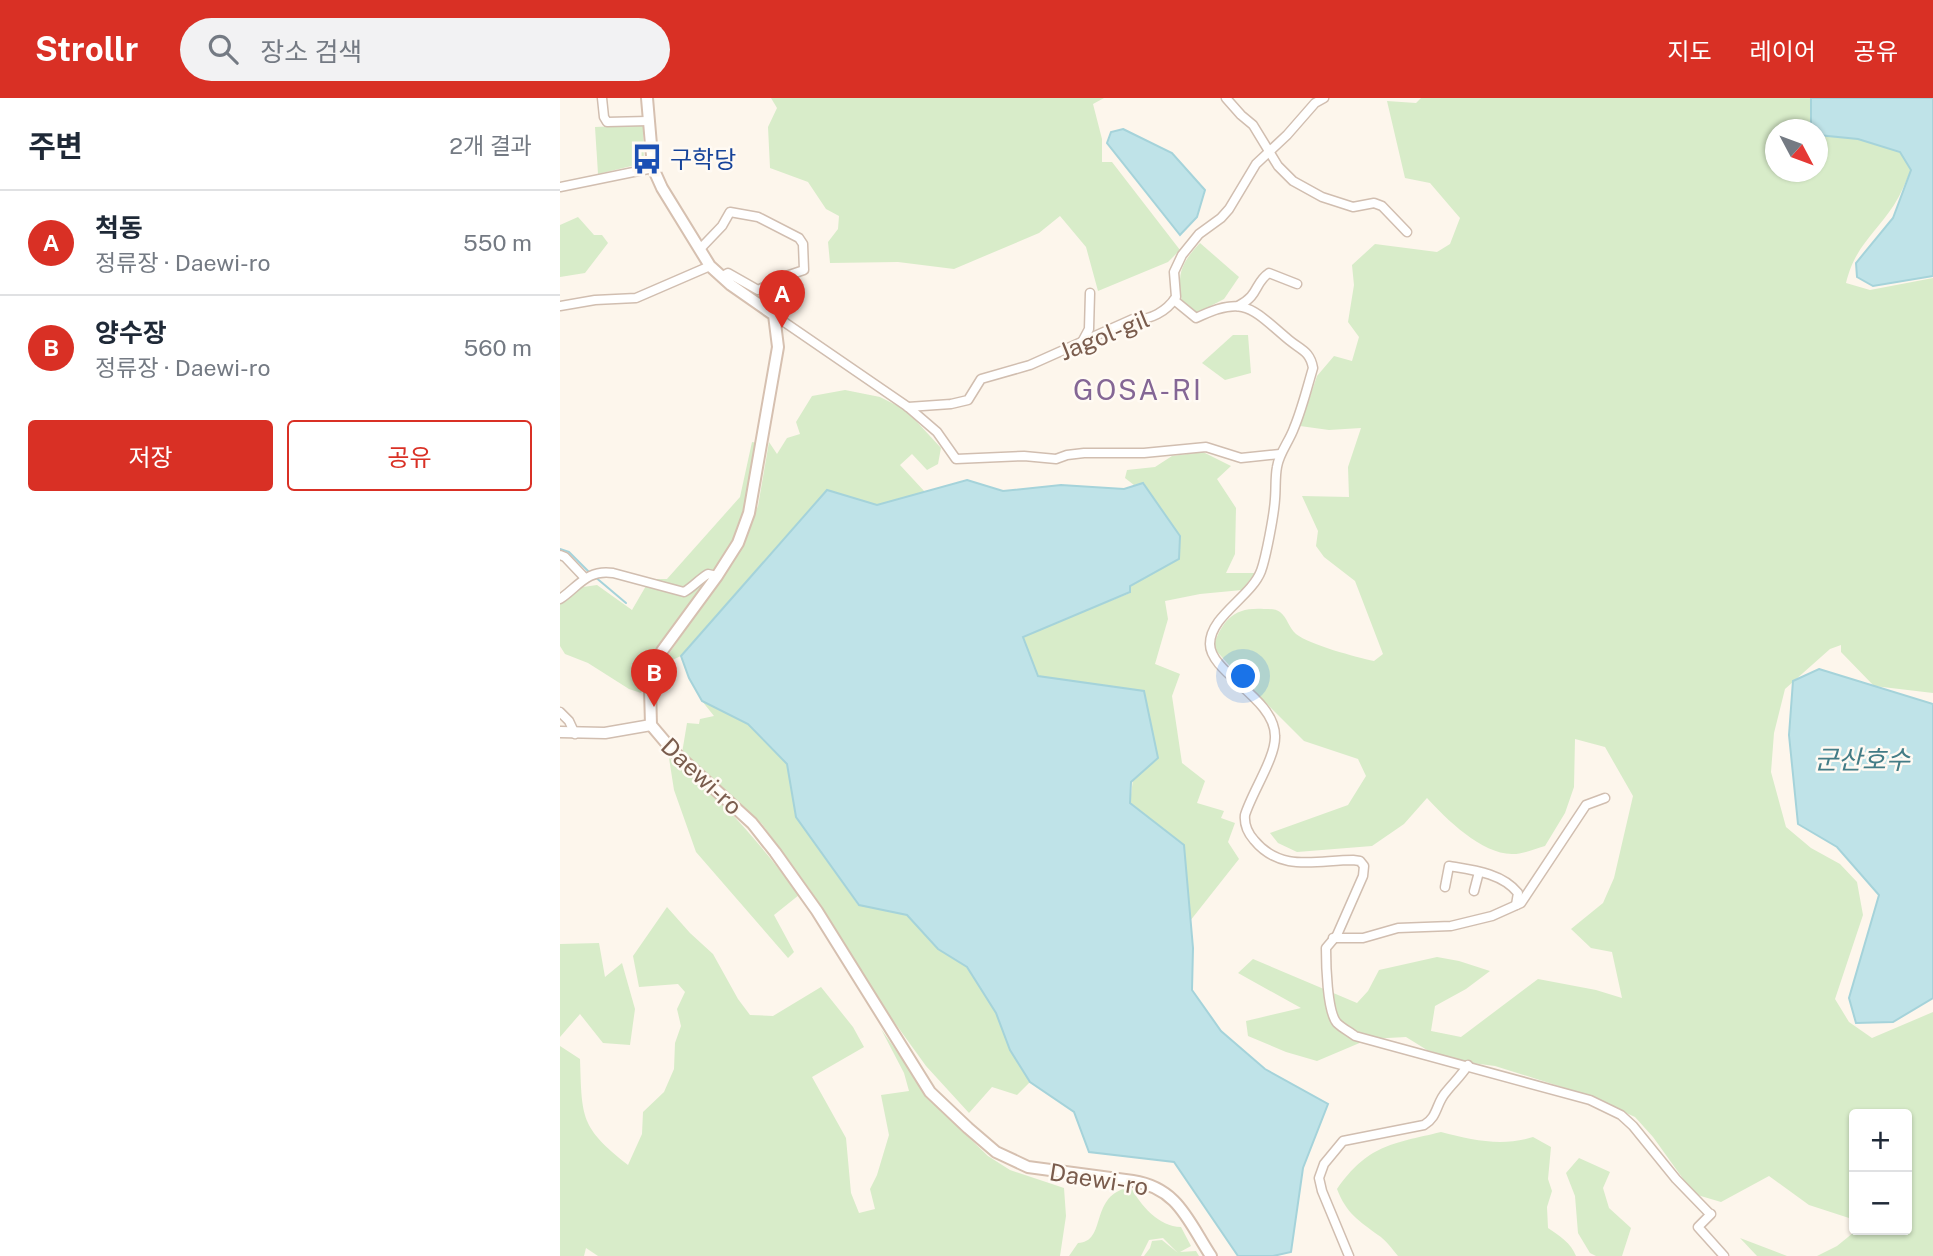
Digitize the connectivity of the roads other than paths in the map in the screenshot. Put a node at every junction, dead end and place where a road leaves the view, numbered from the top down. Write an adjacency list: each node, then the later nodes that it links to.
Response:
1 (602, 98): 5 (street)
2 (647, 98): 5 (main road)
3 (1226, 98): 6 (street)
4 (1324, 98): 6 (street, Jagol-gil)
5 (648, 121): 7 (main road)
6 (1269, 150): 9 (street); 15 (street, Jagol-gil)
7 (653, 168): 8 (street); 10 (main road)
8 (560, 187)
9 (1407, 232)
10 (700, 249): 11 (main road); 12 (street)
11 (710, 266): 12 (main road); 16 (street)
12 (723, 276): 18 (main road)
13 (1297, 284): 17 (street)
14 (1090, 293): 19 (street)
15 (1174, 300): 17 (street); 19 (street, Jagol-gil)
16 (560, 306)
17 (1238, 306): 21 (street)
18 (774, 315): 20 (street); 24 (main road, Daewi-ro)
19 (1082, 342): 20 (street, Jagol-gil)
20 (908, 407): 21 (street)
21 (1280, 454): 35 (street)
22 (560, 555): 23 (street)
23 (590, 576): 24 (street); 25 (street)
24 (717, 576): 27 (main road, Daewi-ro)
25 (560, 599)
26 (560, 712): 29 (street)
27 (651, 726): 29 (street); 37 (main road, Daewi-ro)
28 (560, 733): 29 (street)
29 (575, 734)
30 (1605, 798): 34 (street)
31 (1479, 872): 32 (street); 33 (street); 34 (street)
32 (1445, 887)
33 (1474, 891)
34 (1516, 905): 35 (street)
35 (1333, 938): 36 (street)
36 (1468, 1065): 38 (street); 39 (street)
37 (1211, 1256)
38 (1349, 1256)
39 (1724, 1256)

